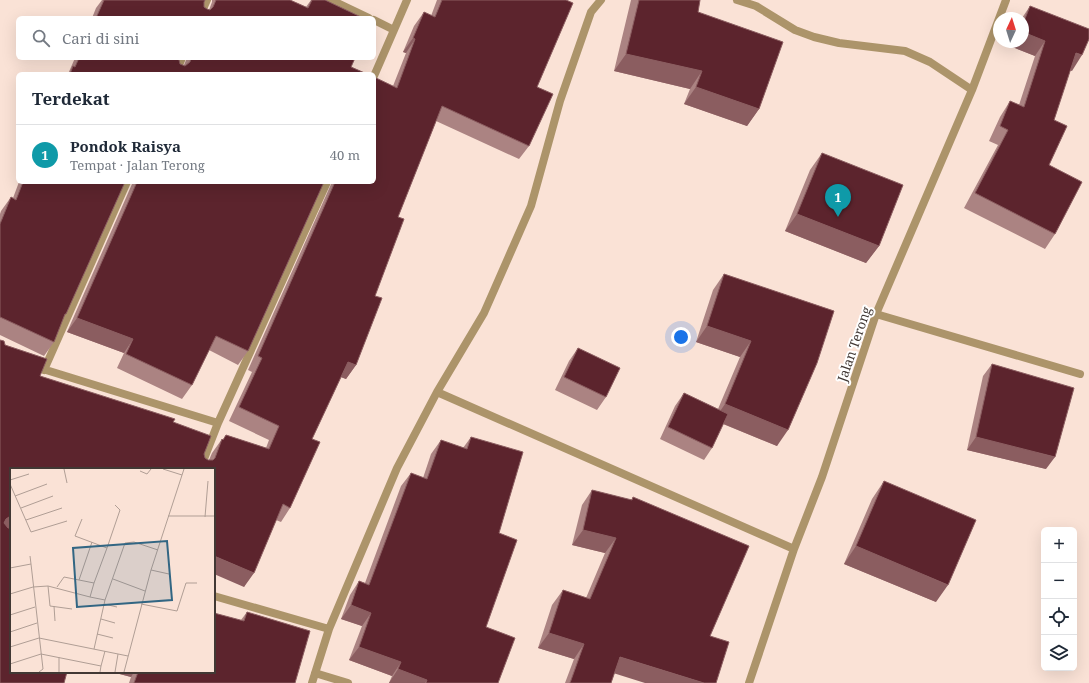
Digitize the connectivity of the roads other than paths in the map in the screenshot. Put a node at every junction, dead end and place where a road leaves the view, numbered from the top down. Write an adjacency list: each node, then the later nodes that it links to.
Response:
1 (207, 0): 7 (street)
2 (331, 0): 8 (street)
3 (407, 0): 10 (street)
4 (601, 0): 21 (street)
5 (737, 0): 14 (street)
6 (1006, 0): 14 (street, Jalan Terong)
7 (200, 16)
8 (365, 16)
9 (376, 21): 10 (street)
10 (394, 30): 13 (street)
11 (181, 60): 12 (street)
12 (175, 72)
13 (376, 72)
14 (972, 90): 17 (street, Jalan Terong)
15 (126, 184): 19 (street)
16 (326, 184): 22 (street)
17 (876, 314): 20 (street); 24 (street, Jalan Terong)
18 (22, 363): 19 (street)
19 (44, 370): 22 (street)
20 (1080, 374)
21 (437, 392): 24 (street); 26 (street)
22 (218, 423): 23 (street)
23 (200, 468)
24 (794, 549): 30 (street, Jalan Terong)
25 (215, 596): 26 (street)
26 (328, 629): 27 (street)
27 (315, 672): 28 (street); 29 (street)
28 (312, 683)
29 (348, 683)
30 (749, 683)

